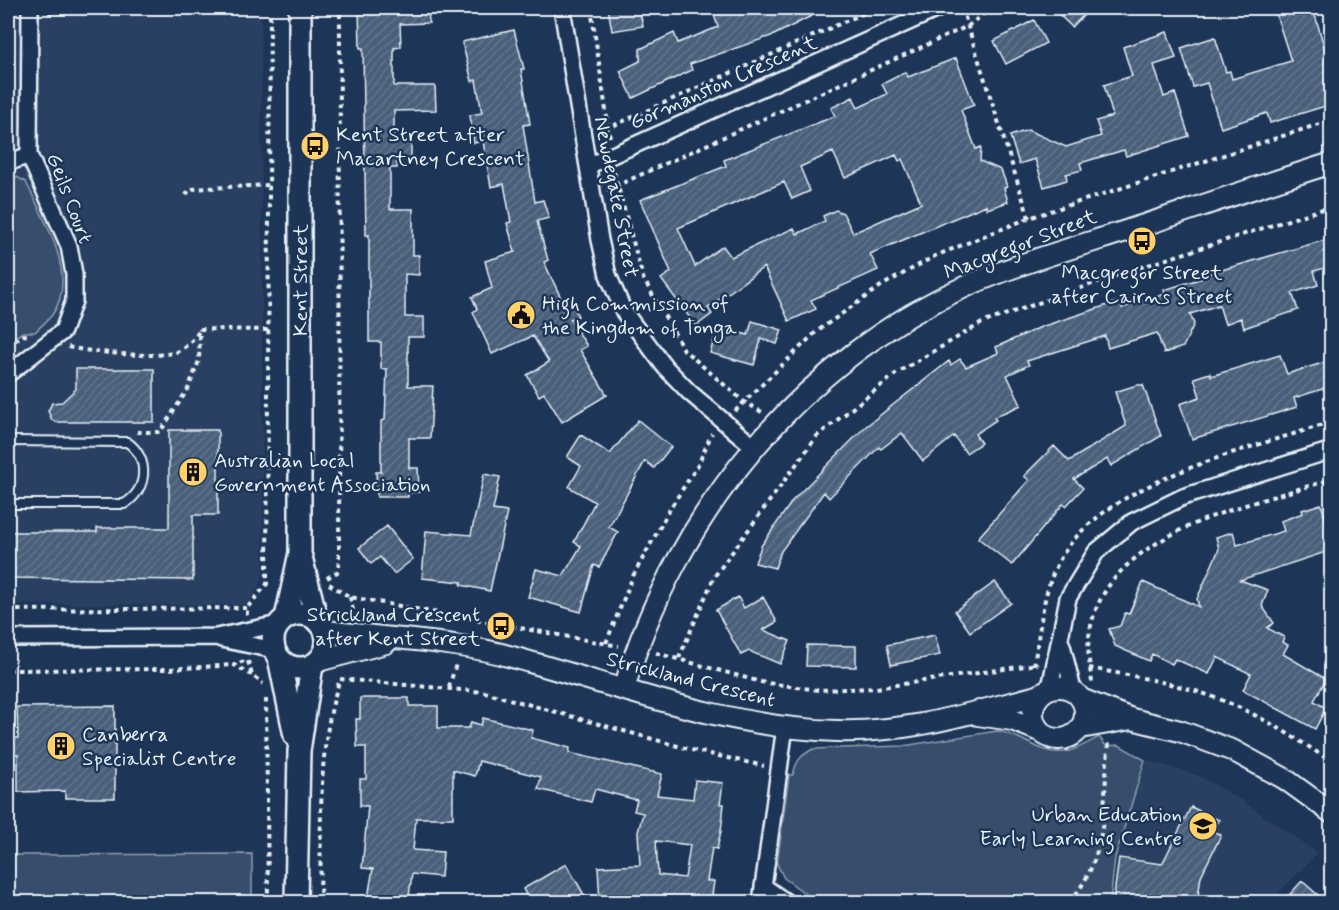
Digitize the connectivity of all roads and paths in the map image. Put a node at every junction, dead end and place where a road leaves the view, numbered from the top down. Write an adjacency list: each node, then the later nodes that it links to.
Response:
1 (30, 8): 15 (street, Geils Court)
2 (270, 8): 20 (path)
3 (300, 8): 41 (main road, Kent Street)
4 (340, 8): 42 (path)
5 (562, 8): 14 (street, Newdegate Street)
6 (591, 8): 13 (path)
7 (875, 8): 13 (path)
8 (940, 8): 16 (street, Gormanston Crescent)
9 (962, 8): 11 (path)
10 (991, 8): 11 (path)
11 (968, 26): 21 (path); 25 (path)
12 (1332, 120): 25 (path)
13 (609, 127): 14 (path); 16 (path)
14 (584, 140): 19 (street, Newdegate Street)
15 (29, 155): 17 (street); 33 (street, Geils Court)
16 (613, 155): 19 (street, Gormanston Crescent); 21 (path)
17 (8, 163)
18 (1332, 163): 36 (street, Macgregor Street)
19 (588, 166): 23 (street, Newdegate Street)
20 (269, 185): 22 (path); 27 (path)
21 (616, 185): 23 (path); 25 (path)
22 (186, 195)
23 (593, 198): 36 (street, Newdegate Street)
24 (1332, 206): 54 (path)
25 (1029, 218)
26 (278, 255): 27 (path)
27 (268, 256): 29 (path)
28 (200, 329): 29 (path); 32 (path); 34 (path)
29 (268, 330): 43 (path)
30 (34, 337): 31 (path)
31 (8, 346)
32 (67, 347)
33 (8, 374)
34 (125, 432)
35 (8, 441): 40 (lane)
36 (754, 447): 52 (street, Macgregor Street)
37 (1332, 450): 49 (street)
38 (698, 465): 51 (path)
39 (1332, 478): 74 (path)
40 (8, 504)
41 (300, 553): 45 (main road, Kent Street); 46 (main road, Kent Street)
42 (350, 597): 44 (path); 51 (path)
43 (8, 610)
44 (356, 619)
45 (282, 621): 46 (main road); 47 (street); 53 (main road)
46 (321, 626): 50 (street, Strickland Crescent); 56 (main road)
47 (216, 638): 48 (street); 53 (street)
48 (8, 639)
49 (1061, 639): 64 (street); 65 (street)
50 (398, 640): 56 (street, Strickland Crescent); 63 (street, Strickland Crescent)
51 (606, 643): 52 (path)
52 (638, 649): 54 (path); 63 (street, Macgregor Street)
53 (277, 654): 56 (main road); 73 (main road)
54 (679, 658): 58 (path)
55 (247, 660): 59 (path)
56 (315, 663): 73 (main road)
57 (456, 663): 62 (path)
58 (1034, 665)
59 (234, 666): 60 (path); 61 (path)
60 (8, 670)
61 (252, 675)
62 (449, 687): 75 (path); 80 (path)
63 (624, 689): 69 (street, Strickland Crescent)
64 (1044, 692): 65 (street); 67 (street, Strickland Crescent); 71 (street)
65 (1077, 694): 68 (street); 70 (street)
66 (266, 696): 78 (path)
67 (976, 714): 69 (street, Strickland Crescent); 71 (street, Strickland Crescent)
68 (1132, 719): 70 (street); 76 (street)
69 (785, 726): 77 (street)
70 (1080, 728): 71 (street)
71 (1040, 731)
72 (1109, 742): 83 (path)
73 (298, 752): 79 (main road)
74 (1332, 762)
75 (765, 766)
76 (1332, 813)
77 (763, 886): 81 (street); 82 (street)
78 (268, 903)
79 (296, 903)
80 (320, 903)
81 (761, 903)
82 (786, 903)
83 (1070, 903)

